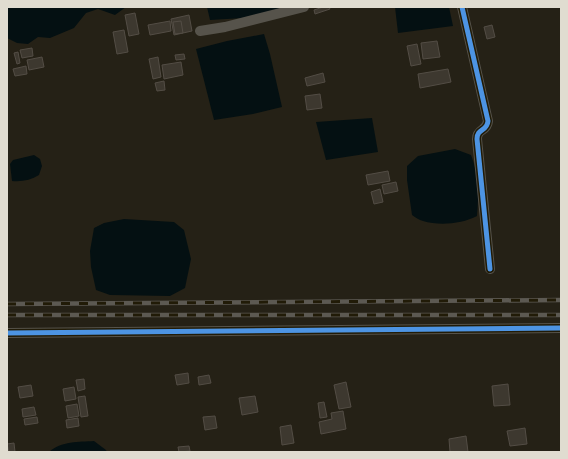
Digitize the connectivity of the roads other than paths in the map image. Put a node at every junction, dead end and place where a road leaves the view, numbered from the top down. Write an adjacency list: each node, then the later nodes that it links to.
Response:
1 (304, 7): 3 (street)
2 (462, 7): 4 (street)
3 (200, 31)
4 (490, 269)
5 (561, 328): 6 (street)
6 (7, 333)

